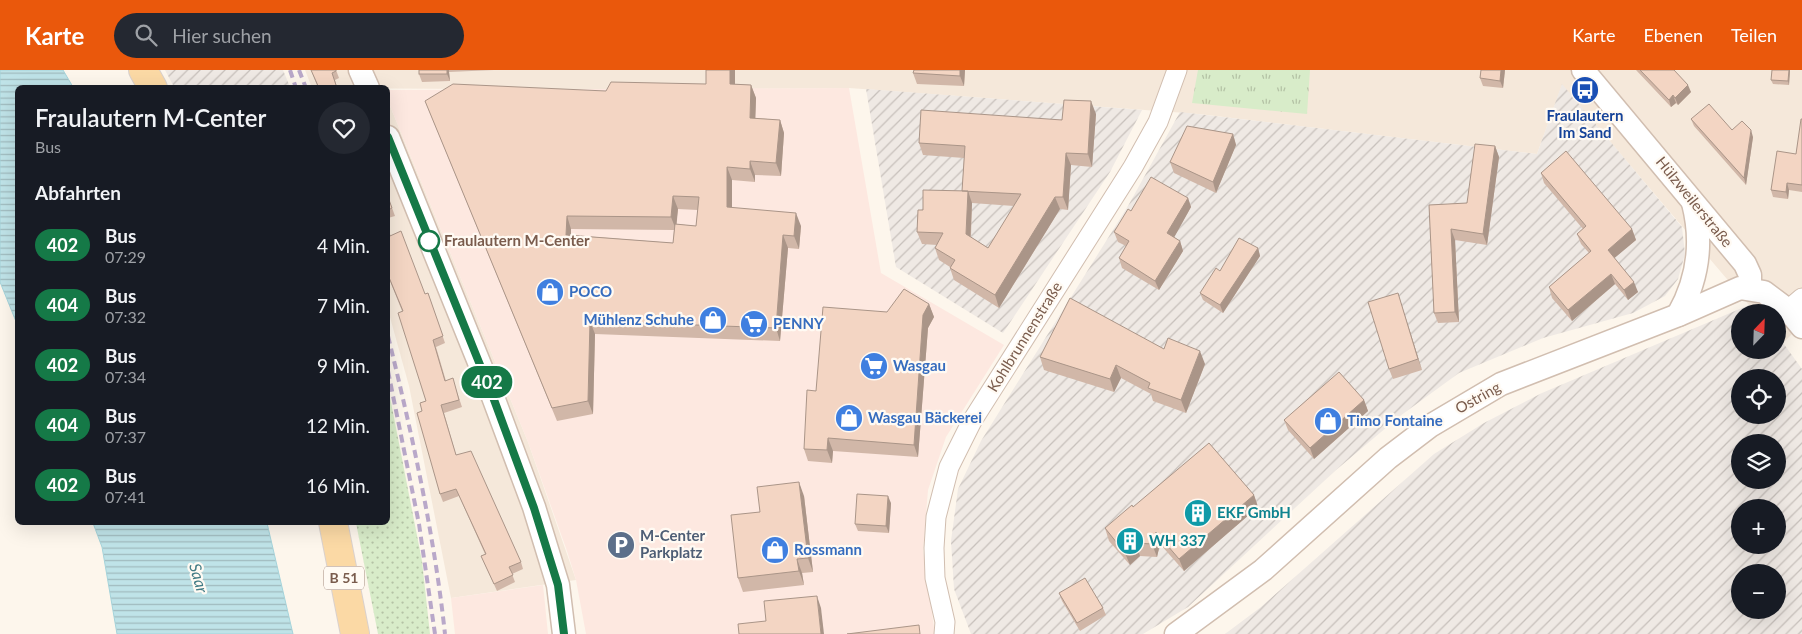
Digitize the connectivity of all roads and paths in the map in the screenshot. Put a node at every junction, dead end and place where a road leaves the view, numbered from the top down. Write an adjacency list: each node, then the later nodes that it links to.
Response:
1 (142, 70): 5 (main road)
2 (360, 70): 6 (street)
3 (1177, 70): 14 (street, Kohlbrunnenstraße)
4 (1583, 70): 8 (street, Hülzweilerstraße)
5 (151, 85)
6 (367, 85)
7 (390, 142): 16 (street)
8 (1691, 197): 9 (street, Hülzweilerstraße); 11 (street)
9 (1750, 288): 10 (street); 11 (street, Ostring)
10 (1795, 304): 12 (street)
11 (1678, 315): 17 (street, Ostring)
12 (1802, 327)
13 (334, 525): 15 (main road, B 51)
14 (948, 630)
15 (354, 634)
16 (564, 634)
17 (1176, 634)

